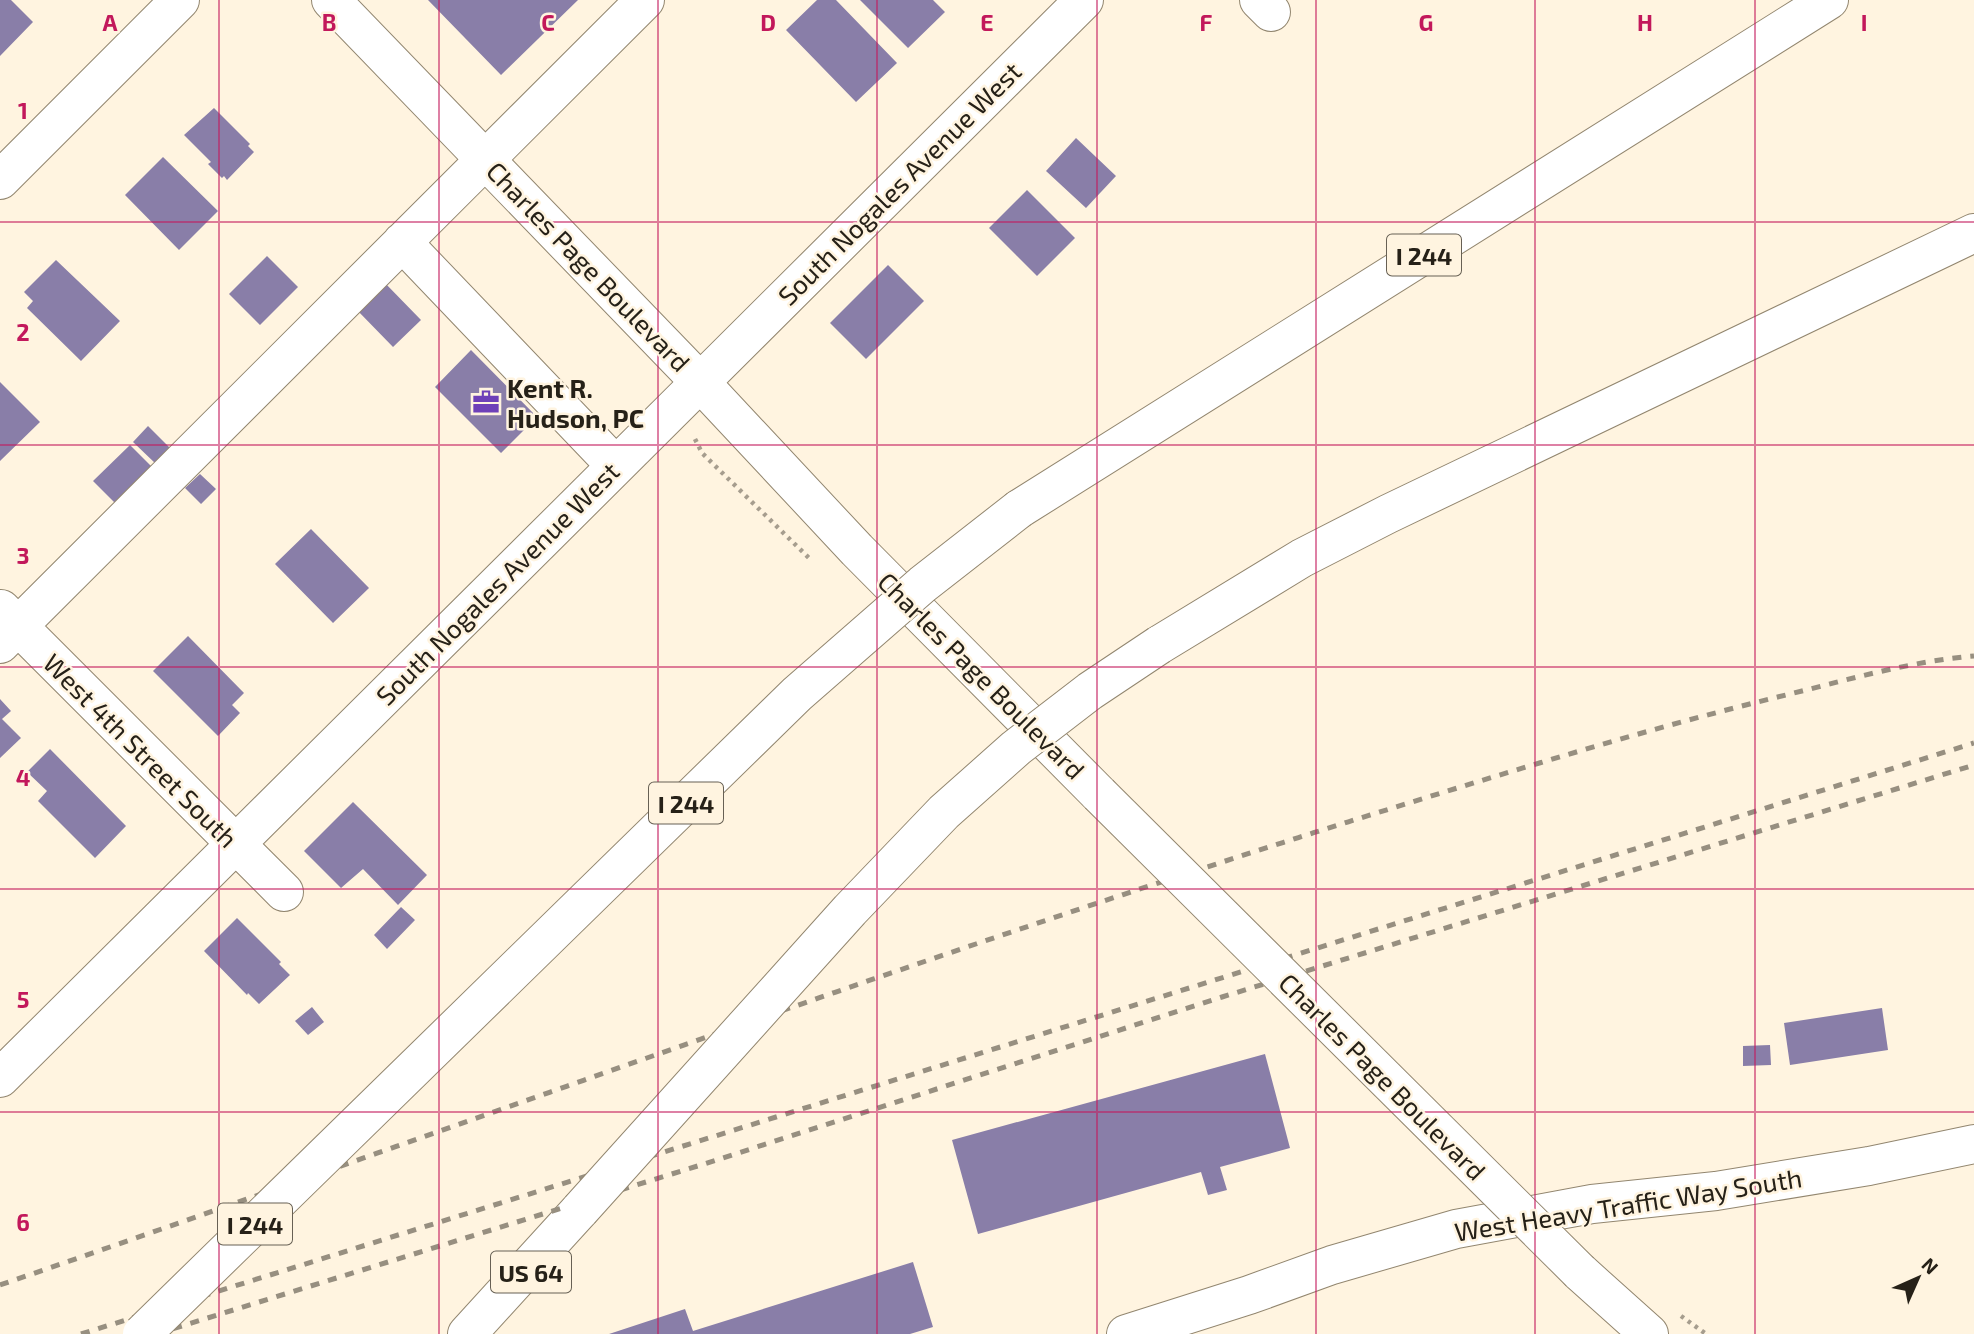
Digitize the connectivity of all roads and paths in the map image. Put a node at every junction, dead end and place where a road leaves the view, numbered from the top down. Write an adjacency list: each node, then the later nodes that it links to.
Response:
1 (180, 0): 7 (main road)
2 (331, 0): 6 (main road, Charles Page Boulevard)
3 (645, 0): 6 (main road)
4 (1084, 0): 10 (main road, South Nogales Avenue West)
5 (1829, 0): 19 (main road, I 244, bridge)
6 (485, 160): 9 (main road); 10 (main road, Charles Page Boulevard)
7 (0, 180)
8 (1974, 233): 17 (main road, bridge)
9 (402, 242): 11 (main road); 12 (main road)
10 (699, 381): 11 (main road, South Nogales Avenue West); 24 (main road, Charles Page Boulevard, bridge)
11 (615, 465): 13 (main road, South Nogales Avenue West)
12 (6, 626): 13 (main road, West 4th Street South)
13 (236, 846): 14 (main road, West 4th Street South); 15 (main road, South Nogales Avenue West)
14 (284, 892)
15 (0, 1078)
16 (1974, 1144): 18 (main road, West Heavy Traffic Way South)
17 (580, 1210): 20 (main road); 21 (main road, US 64)
18 (1249, 1295): 22 (main road, West Heavy Traffic Way South); 23 (main road)
19 (142, 1334)
20 (467, 1334)
21 (482, 1334)
22 (1126, 1334)
23 (1189, 1334)
24 (1649, 1334)

